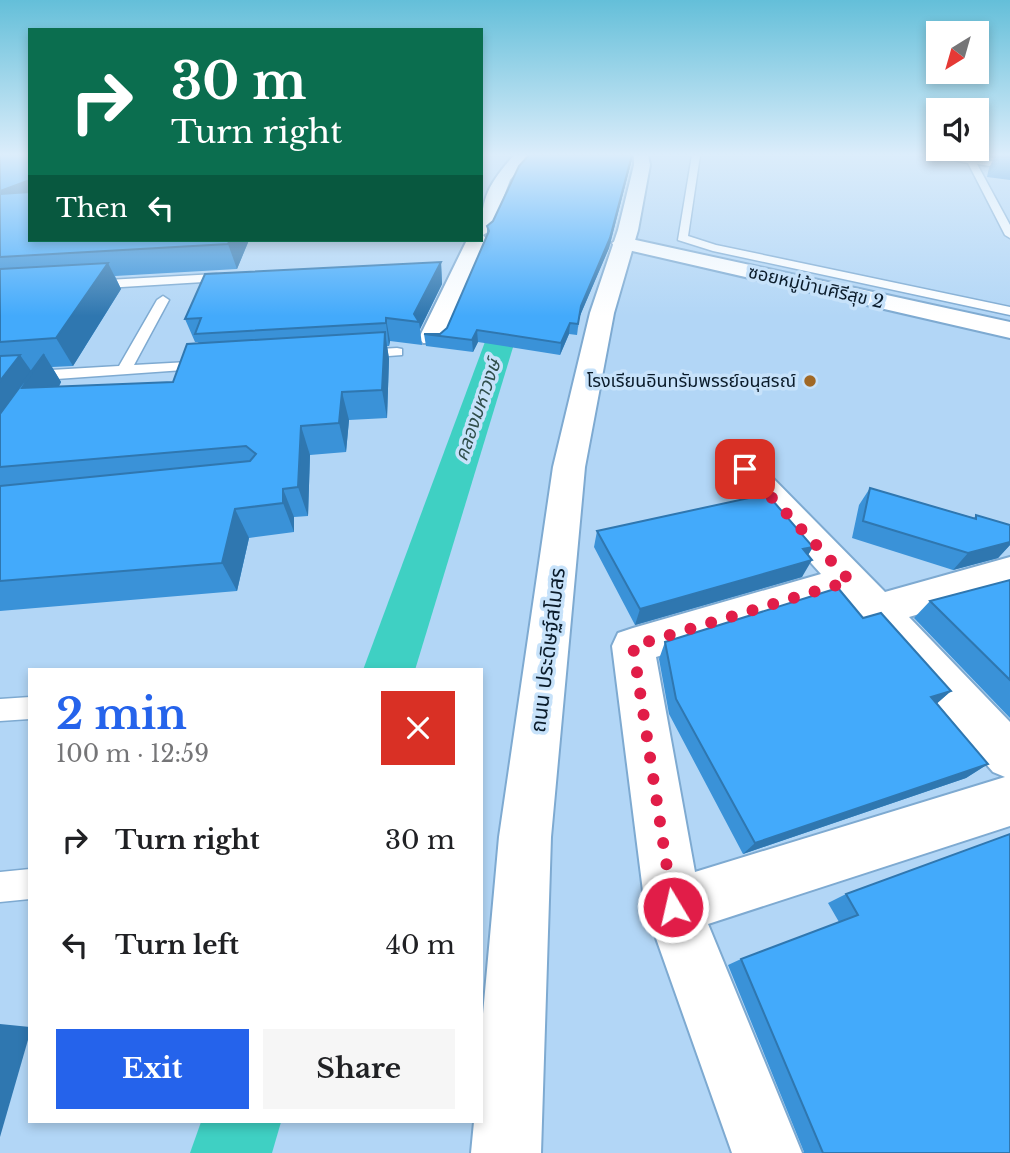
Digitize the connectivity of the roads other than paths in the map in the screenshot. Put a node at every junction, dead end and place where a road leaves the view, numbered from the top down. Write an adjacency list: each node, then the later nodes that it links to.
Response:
1 (490, 209): 5 (street)
2 (631, 209): 8 (street, ถนน ประดิษฐ์สโมสร)
3 (687, 209): 12 (lane)
4 (996, 209): 6 (lane)
5 (483, 225)
6 (1010, 235)
7 (476, 242): 14 (street)
8 (622, 243): 13 (street, ซอยหมู่บ้านศิรีสุข 2); 32 (street, ถนน ประดิษฐ์สโมสร)
9 (216, 278): 10 (lane)
10 (81, 285)
11 (163, 300): 18 (lane)
12 (1010, 310)
13 (1010, 330)
14 (432, 338)
15 (397, 352): 16 (lane)
16 (342, 356)
17 (219, 364): 18 (lane)
18 (124, 370): 19 (lane)
19 (55, 375): 20 (lane); 21 (lane)
20 (0, 379)
21 (42, 396)
22 (745, 469): 24 (street)
23 (1010, 572): 24 (street)
24 (863, 596): 27 (street); 31 (street)
25 (28, 708): 26 (lane)
26 (0, 710)
27 (1010, 756)
28 (1010, 800): 31 (street)
29 (28, 884): 30 (lane)
30 (0, 887)
31 (673, 907): 33 (street)
32 (506, 1153)
33 (767, 1153)

